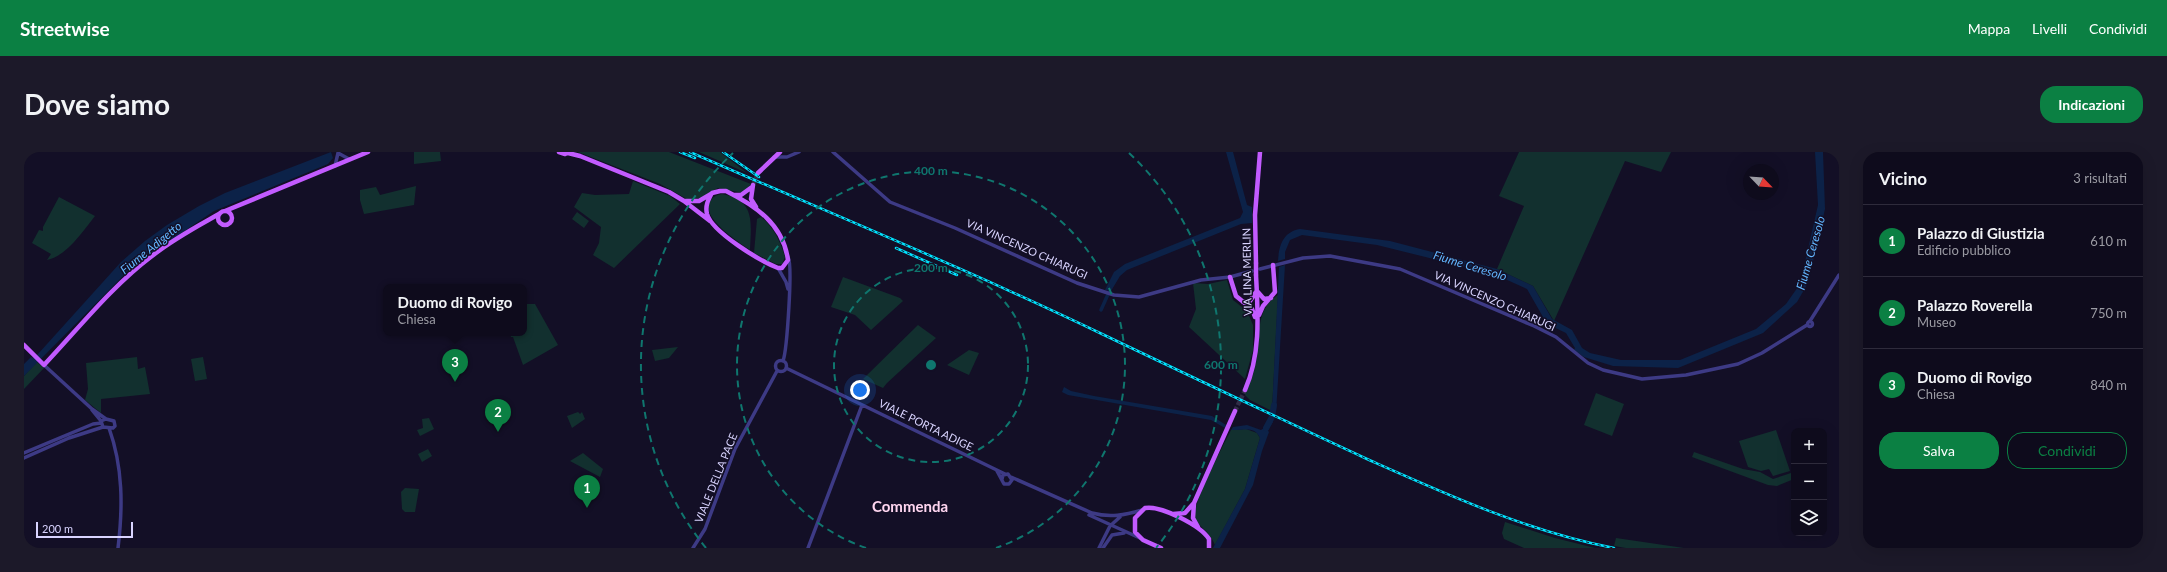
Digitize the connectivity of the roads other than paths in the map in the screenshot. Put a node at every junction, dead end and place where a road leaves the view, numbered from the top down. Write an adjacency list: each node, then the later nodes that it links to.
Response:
1 (368, 152): 11 (main road)
2 (559, 152): 3 (main road)
3 (568, 152): 9 (main road)
4 (780, 152): 10 (main road)
5 (799, 152): 10 (street)
6 (833, 152): 32 (street, VIA VINCENZO CHIARUGI)
7 (1260, 152): 33 (main road, VIA LINA MERLIN, bridge)
8 (338, 153): 11 (street); 12 (street); 13 (street)
9 (578, 154): 17 (main road)
10 (774, 157): 14 (main road)
11 (350, 160): 12 (main road)
12 (342, 163): 13 (main road)
13 (335, 166): 18 (main road)
14 (758, 173)
15 (712, 193): 16 (main road); 17 (main road); 25 (main road)
16 (732, 195): 19 (main road); 19 (main road)
17 (684, 201): 25 (main road)
18 (238, 205): 20 (main road); 22 (main road)
19 (757, 209): 26 (main road)
20 (225, 211): 21 (main road); 22 (main road)
21 (219, 214): 23 (main road); 24 (main road)
22 (231, 216): 24 (main road)
23 (206, 220): 24 (main road); 40 (main road)
24 (220, 222)
25 (716, 226): 28 (main road)
26 (787, 256): 28 (main road); 34 (street)
27 (1273, 265): 29 (street, VIA VINCENZO CHIARUGI); 31 (street, VIA VINCENZO CHIARUGI); 35 (main road)
28 (778, 268): 34 (street)
29 (1260, 269)
30 (1252, 271): 32 (street, VIA VINCENZO CHIARUGI)
31 (1839, 275)
32 (1230, 277): 36 (main road)
33 (1257, 291): 35 (main road); 36 (main road); 37 (main road, VIA LINA MERLIN)
34 (789, 292): 39 (street)
35 (1271, 298): 37 (main road)
36 (1243, 302): 37 (main road)
37 (1257, 325): 43 (main road, VIA LINA MERLIN)
38 (24, 345): 40 (main road)
39 (783, 361): 41 (street); 42 (street)
40 (43, 364): 45 (street)
41 (786, 368): 42 (street); 44 (street, VIALE PORTA ADIGE)
42 (777, 371): 74 (street, VIALE DELLA PACE)
43 (1244, 390)
44 (862, 405): 55 (street, VIALE PORTA ADIGE); 75 (street)
45 (92, 409): 47 (street); 48 (street)
46 (1236, 411): 61 (main road)
47 (94, 415): 49 (street); 50 (street)
48 (106, 419): 49 (street); 52 (street)
49 (101, 422): 50 (street); 51 (street)
50 (93, 424): 53 (street)
51 (103, 427): 52 (street); 54 (street)
52 (111, 428): 73 (street)
53 (24, 453)
54 (24, 458)
55 (995, 469): 56 (street, VIALE PORTA ADIGE); 58 (street, VIALE PORTA ADIGE)
56 (1005, 474): 57 (street, VIALE PORTA ADIGE); 58 (street)
57 (1011, 477): 59 (street, VIALE PORTA ADIGE); 60 (street)
58 (1002, 479): 60 (street, VIALE PORTA ADIGE)
59 (1023, 482): 60 (street, VIALE PORTA ADIGE); 62 (street, VIALE PORTA ADIGE)
60 (1010, 483)
61 (1196, 499): 64 (main road); 68 (main road)
62 (1080, 509): 65 (street, VIALE PORTA ADIGE); 66 (street, VIALE PORTA ADIGE)
63 (1142, 510): 64 (main road, VIALE PORTA ADIGE); 65 (street, VIALE PORTA ADIGE); 71 (main road)
64 (1170, 514): 68 (main road, VIALE PORTA ADIGE)
65 (1123, 515): 67 (street)
66 (1105, 522): 67 (street, VIALE PORTA ADIGE); 69 (street)
67 (1111, 525): 69 (street); 70 (street, VIALE PORTA ADIGE)
68 (1199, 528): 72 (main road, VIALE PORTA ADIGE)
69 (1106, 533): 76 (street)
70 (1129, 534): 71 (street, VIALE PORTA ADIGE); 77 (street)
71 (1143, 540): 78 (main road, VIALE PORTA ADIGE)
72 (1210, 545)
73 (118, 548)
74 (693, 548)
75 (808, 548)
76 (1099, 548)
77 (1103, 548)
78 (1161, 548)

